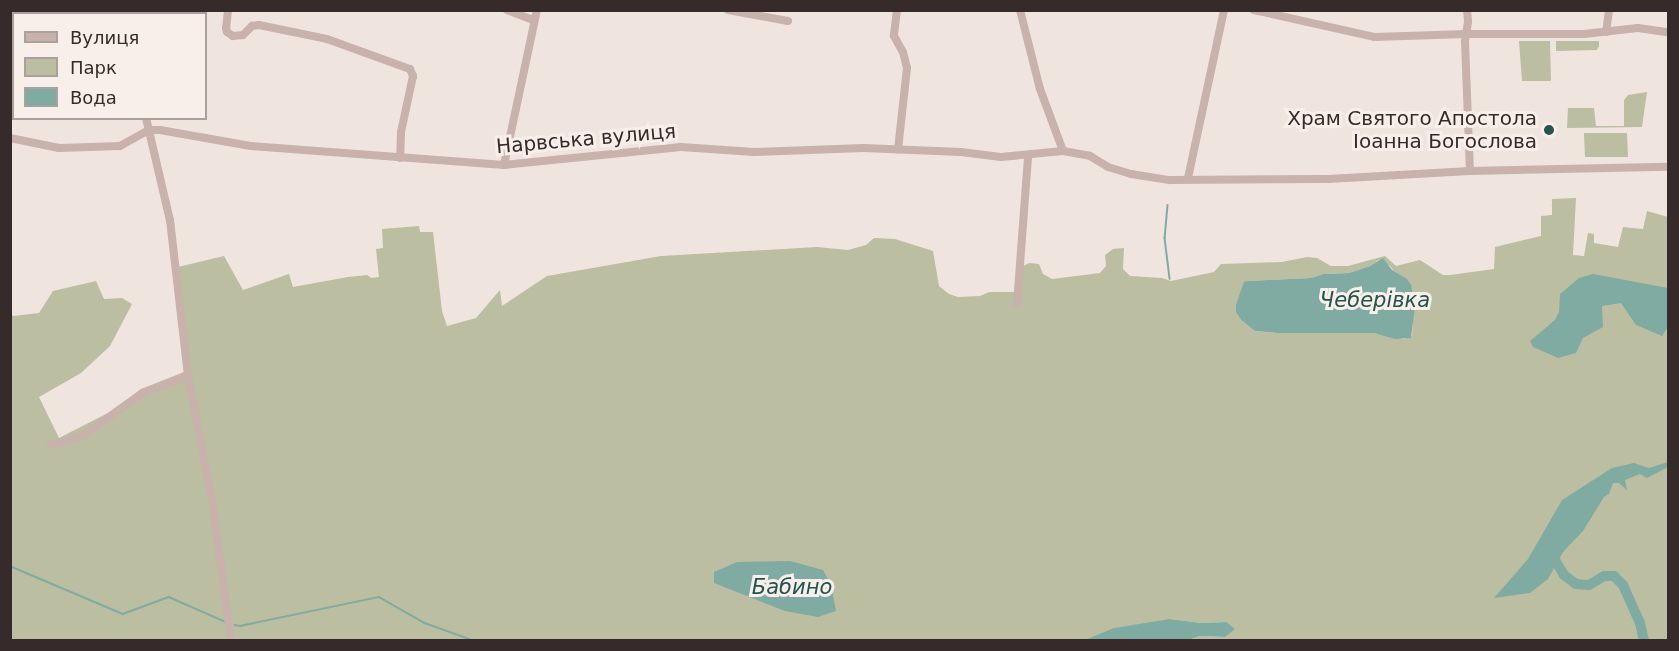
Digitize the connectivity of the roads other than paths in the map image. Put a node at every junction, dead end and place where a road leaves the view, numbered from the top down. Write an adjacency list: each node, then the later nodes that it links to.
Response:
1 (228, 10): 23 (street)
2 (507, 10): 12 (street)
3 (537, 10): 12 (street)
4 (728, 10): 13 (street)
5 (897, 10): 20 (street)
6 (1020, 10): 21 (street)
7 (1224, 10): 27 (street)
8 (1254, 10): 11 (street)
9 (1467, 10): 16 (street)
10 (1609, 10): 14 (street)
11 (1269, 12): 16 (street)
12 (533, 20): 24 (street)
13 (788, 21)
14 (1606, 32): 15 (street); 16 (street)
15 (1668, 32)
16 (1466, 34): 26 (street)
17 (146, 120): 18 (street)
18 (149, 130): 19 (street); 23 (street, Нарвська вулиця); 29 (street)
19 (10, 138)
20 (898, 150): 22 (street, Нарвська вулиця); 24 (street, Нарвська вулиця)
21 (1063, 151): 22 (street, Нарвська вулиця); 27 (street, Нарвська вулиця)
22 (1028, 156): 28 (street)
23 (400, 158): 24 (street, Нарвська вулиця)
24 (504, 165)
25 (1668, 167): 26 (street, Нарвська вулиця)
26 (1470, 171): 27 (street, Нарвська вулиця)
27 (1188, 178)
28 (1017, 304)
29 (188, 376): 30 (street); 31 (street)
30 (51, 445)
31 (231, 640)

